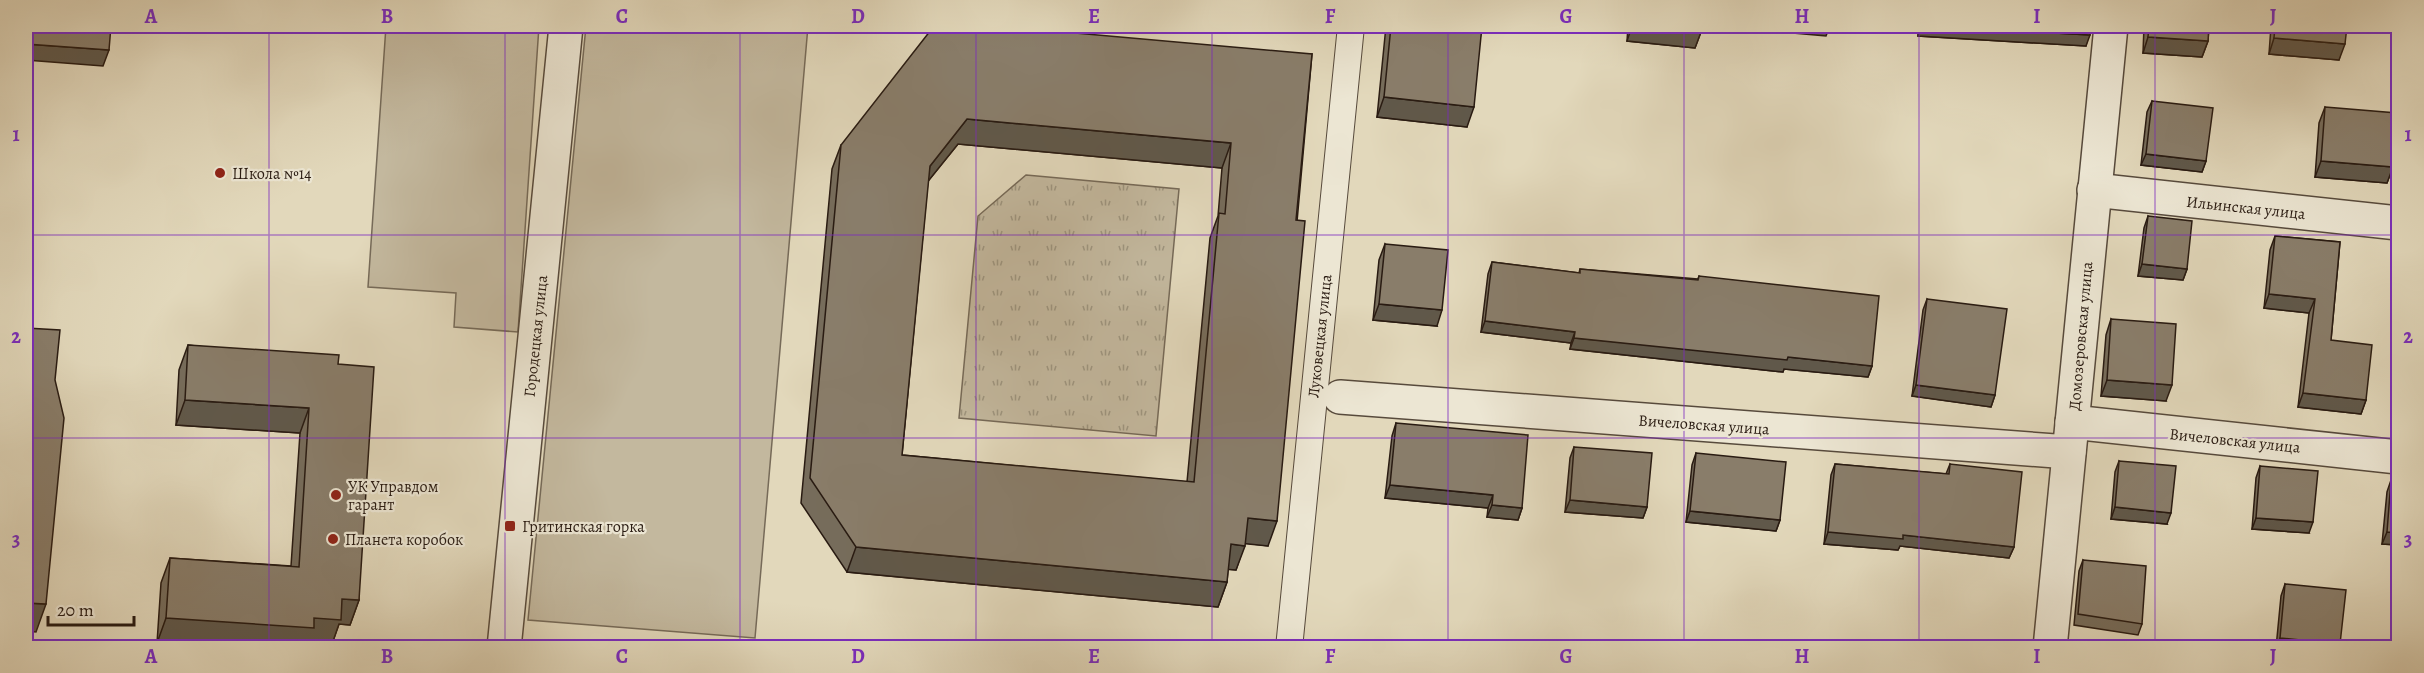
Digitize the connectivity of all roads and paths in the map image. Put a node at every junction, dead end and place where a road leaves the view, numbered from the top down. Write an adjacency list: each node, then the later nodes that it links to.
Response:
1 (566, 26): 9 (street, Городецкая улица)
2 (1351, 26): 10 (street, Луковецкая улица)
3 (2111, 26): 4 (street, Домозеровская улица)
4 (2094, 190): 5 (street, Ильинская улица); 7 (street, Домозеровская улица)
5 (2398, 224)
6 (1340, 397): 7 (street, Вичеловская улица)
7 (2071, 437): 8 (street, Вичеловская улица); 11 (street, Домозеровская улица)
8 (2398, 457)
9 (504, 648)
10 (1289, 648)
11 (2050, 648)

